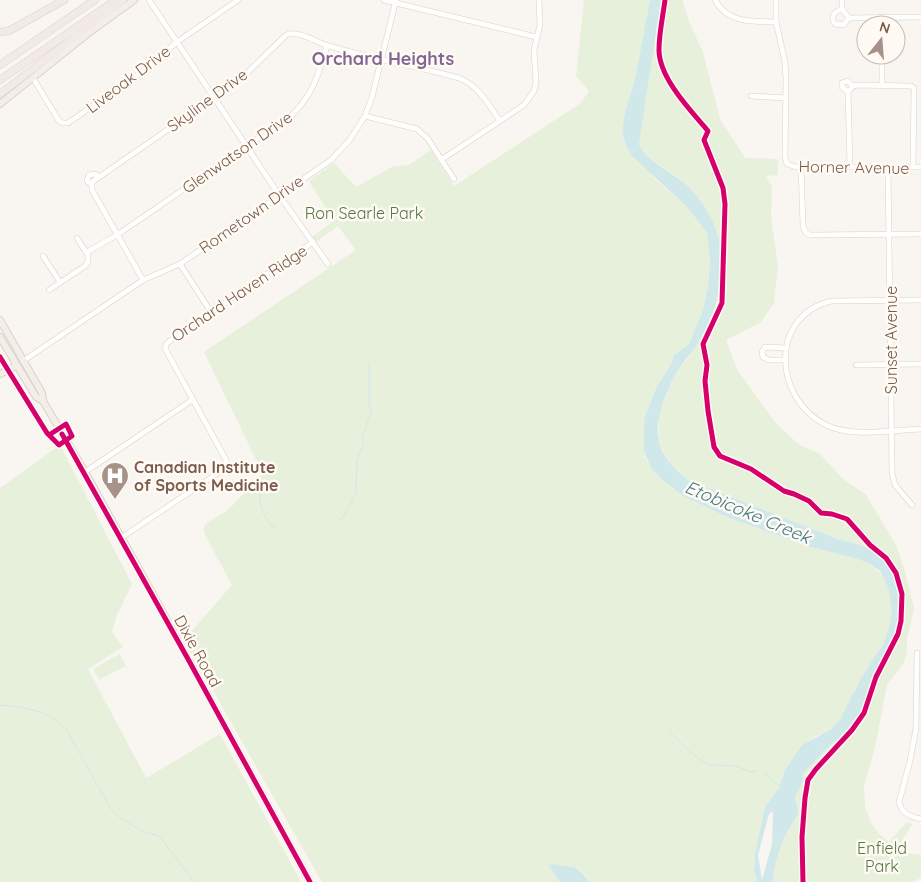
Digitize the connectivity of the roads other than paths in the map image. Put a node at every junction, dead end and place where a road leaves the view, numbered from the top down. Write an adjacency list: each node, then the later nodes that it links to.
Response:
1 (64, 0): 20 (highway)
2 (95, 0): 25 (highway)
3 (116, 0): 28 (highway)
4 (123, 0): 32 (highway)
5 (134, 0): 27 (main road)
6 (149, 0): 22 (street)
7 (238, 0): 22 (street, Liveoak Drive)
8 (384, 0): 13 (street)
9 (539, 0): 21 (street)
10 (715, 0): 19 (street)
11 (776, 0): 19 (street)
12 (842, 0): 14 (street)
13 (395, 1): 21 (street); 24 (street, Rometown Drive)
14 (842, 9): 15 (street); 15 (street)
15 (848, 16): 16 (street)
16 (856, 16)
17 (906, 17): 18 (street)
18 (921, 17)
19 (776, 22): 35 (street)
20 (0, 32)
21 (536, 36): 38 (street)
22 (177, 42): 27 (street, Liveoak Drive); 34 (street)
23 (327, 46): 24 (street, Skyline Drive); 34 (street, Skyline Drive); 39 (street, Glenwatson Drive)
24 (382, 60): 37 (street, Rometown Drive); 38 (street, Skyline Drive)
25 (0, 65)
26 (882, 65): 29 (street)
27 (33, 78): 36 (main road)
28 (0, 80)
29 (882, 85): 30 (street); 43 (street)
30 (853, 86): 31 (street); 31 (street)
31 (848, 92): 42 (street)
32 (0, 94)
33 (751, 96): 35 (street)
34 (214, 98): 39 (street); 50 (street, Skyline Drive)
35 (786, 98): 41 (street, Horner Avenue)
36 (0, 104)
37 (365, 116): 40 (street); 47 (street, Rometown Drive)
38 (500, 121): 40 (street)
39 (248, 146): 47 (street); 50 (street, Glenwatson Drive)
40 (441, 160): 46 (street)
41 (801, 167): 42 (street, Horner Avenue); 48 (street)
42 (850, 167): 45 (street, Horner Avenue)
43 (913, 167): 44 (street, Horner Avenue); 45 (street, Horner Avenue)
44 (921, 167)
45 (888, 168): 48 (street, Sunset Avenue)
46 (454, 179)
47 (279, 195): 52 (street); 55 (street, Rometown Drive)
48 (889, 234): 49 (street); 60 (street, Sunset Avenue)
49 (921, 234)
50 (117, 235): 53 (street, Glenwatson Drive); 57 (street)
51 (77, 238): 53 (street)
52 (313, 242): 56 (street); 62 (street, Orchard Haven Ridge)
53 (87, 252): 58 (street)
54 (43, 256): 58 (street)
55 (180, 264): 57 (street, Rometown Drive); 62 (street)
56 (328, 264)
57 (143, 280): 67 (street, Rometown Drive)
58 (60, 282): 59 (street)
59 (49, 290)
60 (890, 299): 61 (street); 65 (street); 68 (street, Sunset Avenue)
61 (921, 300)
62 (211, 312): 73 (street, Orchard Haven Ridge)
63 (0, 320): 67 (main road, Dixie Road)
64 (0, 337): 71 (main road, Dixie Road)
65 (786, 348): 66 (street); 66 (street)
66 (785, 360): 76 (street)
67 (23, 361): 74 (main road, Dixie Road)
68 (891, 364): 69 (street); 70 (street); 76 (street, Sunset Avenue)
69 (921, 364)
70 (856, 365)
71 (16, 366): 72 (main road); 74 (main road, Dixie Road)
72 (0, 374)
73 (192, 400): 77 (street); 79 (street)
74 (42, 401): 77 (main road, Dixie Road)
75 (921, 429): 76 (street)
76 (891, 430): 78 (street, Sunset Avenue)
77 (85, 472): 79 (main road, Dixie Road)
78 (912, 505)
79 (121, 538): 83 (main road, Dixie Road)
80 (917, 653): 81 (street)
81 (919, 711): 82 (street)
82 (921, 819)
83 (310, 882)

